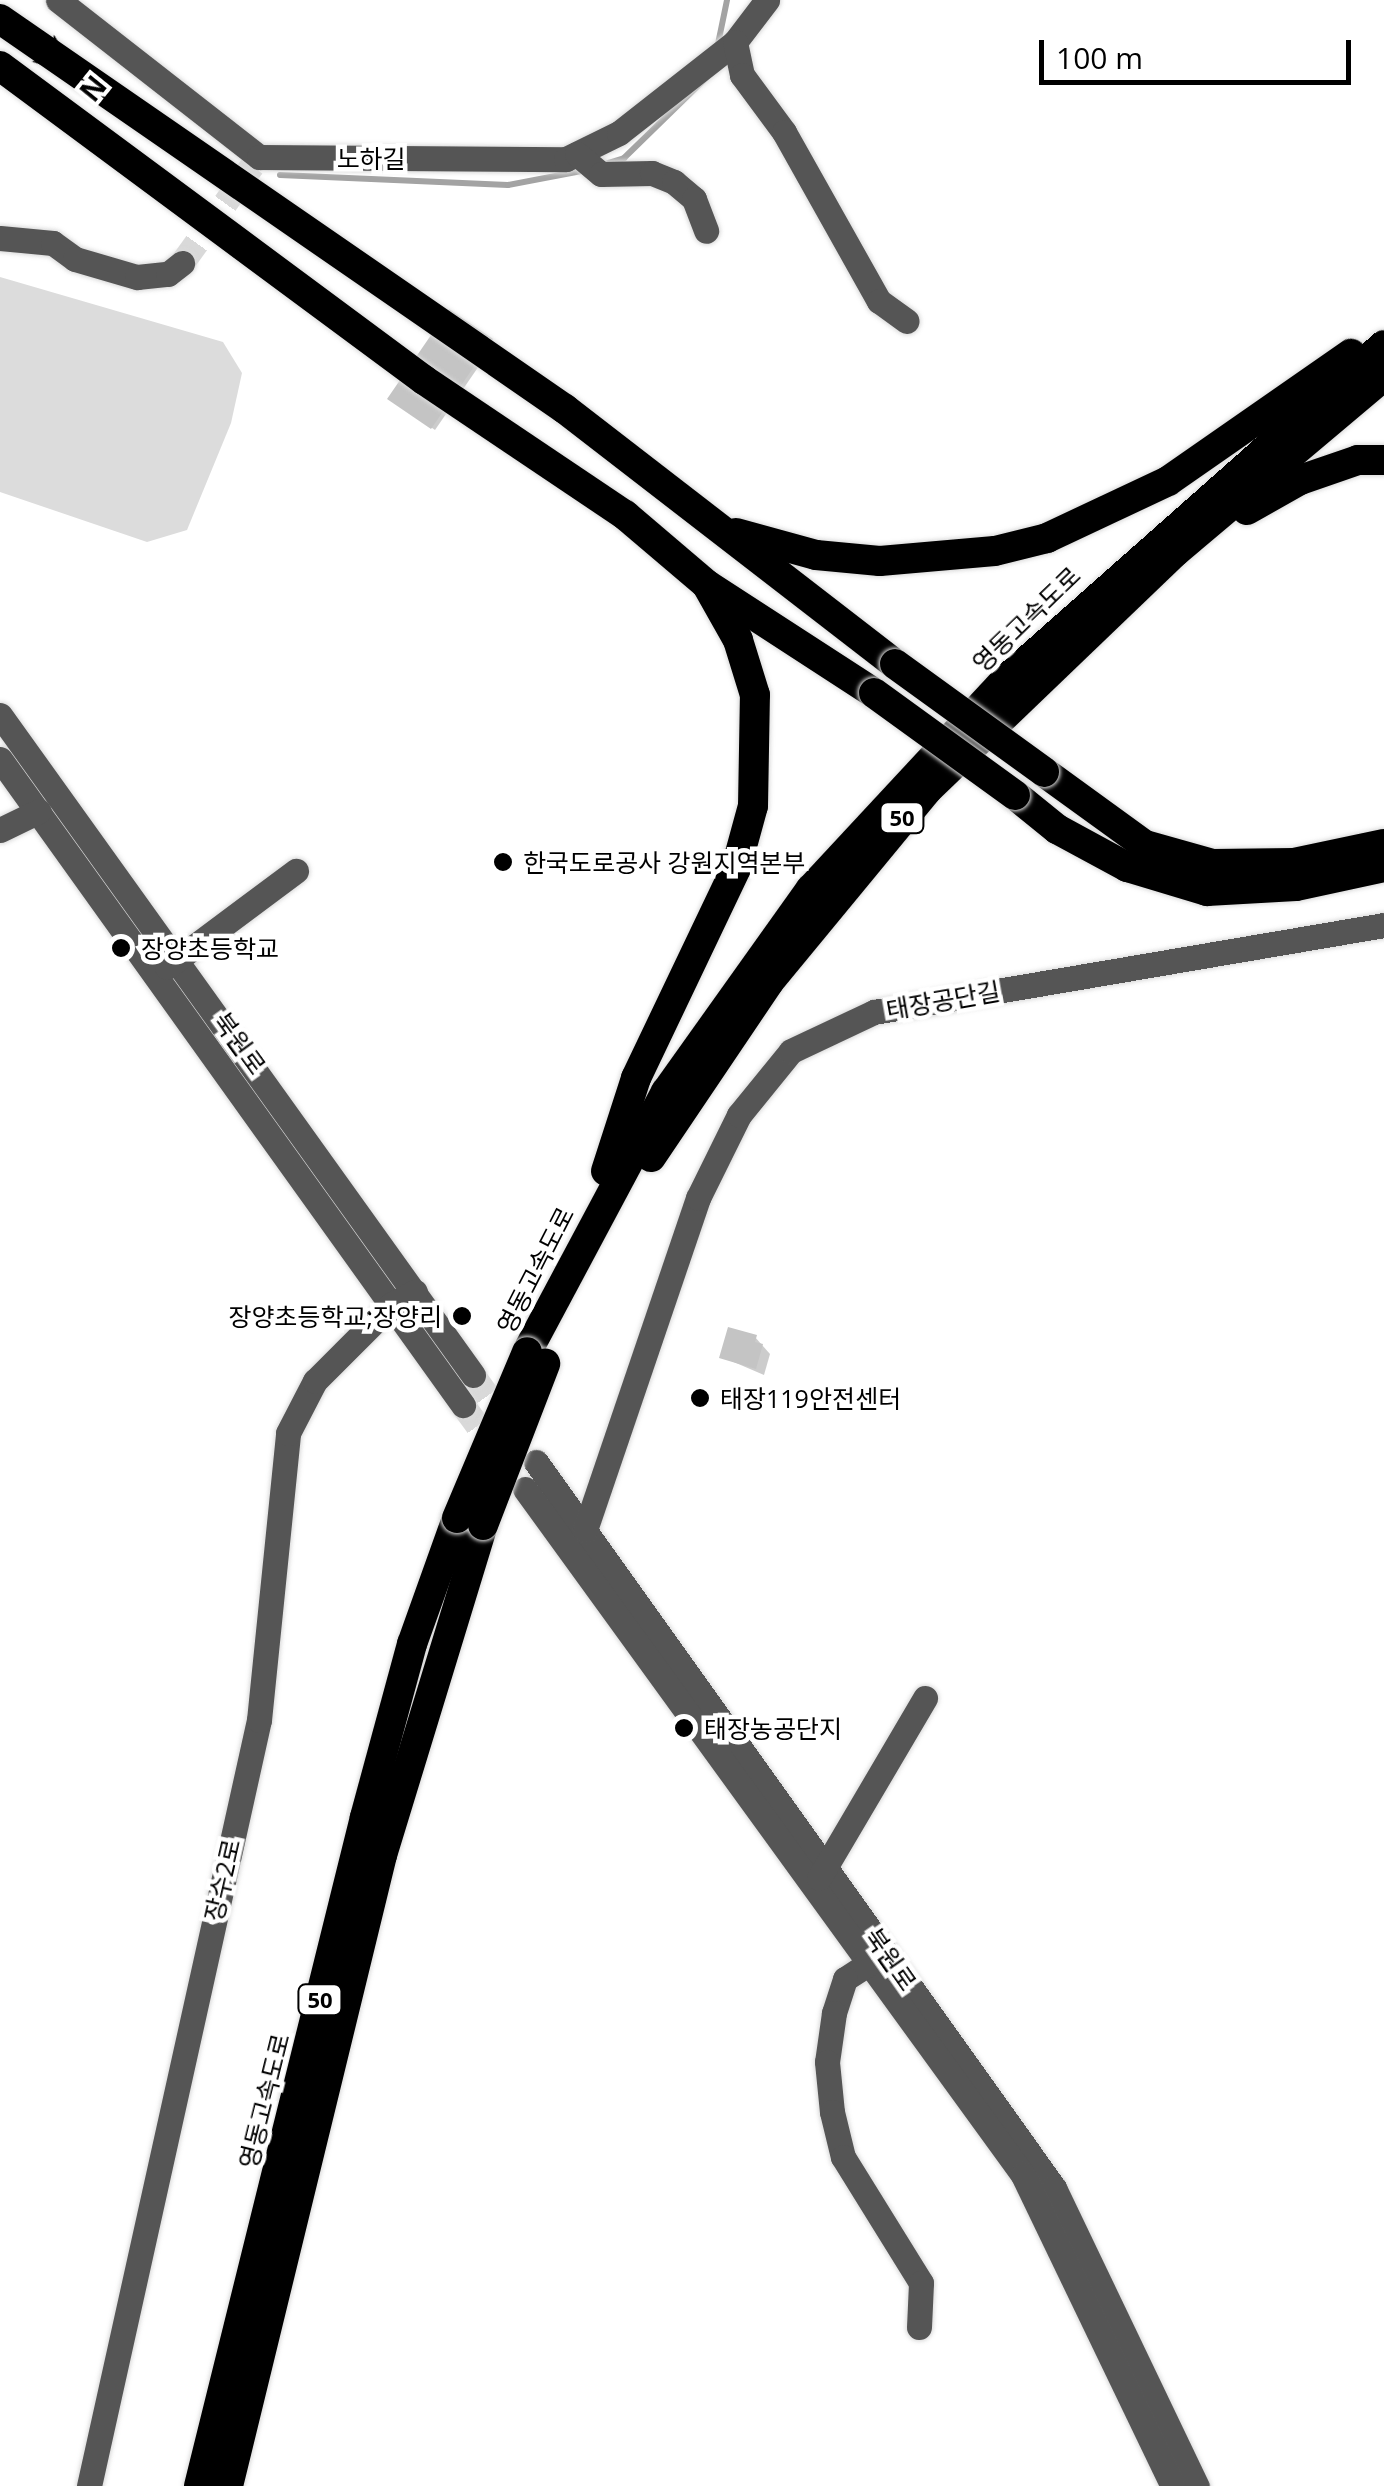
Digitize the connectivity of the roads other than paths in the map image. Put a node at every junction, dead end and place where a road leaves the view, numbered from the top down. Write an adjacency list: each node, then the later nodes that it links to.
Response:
1 (4, 0): 4 (highway)
2 (58, 0): 7 (street, 노하길)
3 (768, 0): 5 (street)
4 (7, 25): 16 (highway)
5 (733, 43): 7 (street, 노하길); 11 (street)
6 (0, 66): 18 (highway)
7 (587, 162): 8 (street)
8 (706, 231)
9 (0, 238): 10 (street)
10 (182, 262)
11 (907, 320)
12 (1384, 334): 16 (highway)
13 (1384, 345): 29 (highway, 영동고속도로 / 50)
14 (1384, 376): 17 (highway, 영동고속도로 / 50)
15 (1384, 460): 17 (highway)
16 (721, 529): 23 (highway, bridge)
17 (1176, 552): 31 (highway, 영동고속도로 / 50)
18 (706, 584): 24 (highway, bridge); 29 (highway)
19 (0, 716): 27 (street, 북원로)
20 (0, 760): 21 (street, 북원로)
21 (38, 811): 22 (street); 28 (street, 북원로)
22 (0, 830)
23 (1384, 844)
24 (1384, 867)
25 (296, 871): 27 (street)
26 (1384, 925): 37 (street, 태장공단길)
27 (178, 958): 28 (street); 30 (street, 북원로)
28 (155, 976): 30 (street, 북원로)
29 (587, 1231): 31 (highway, 영동고속도로 / 50)
30 (404, 1298): 32 (street, 북원로); 33 (street, 북원로); 42 (street, 장수2로)
31 (536, 1358): 36 (highway, 영동고속도로 / 50, bridge)
32 (473, 1376)
33 (462, 1405)
34 (536, 1462): 37 (street, 북원로)
35 (525, 1489): 37 (street, 북원로)
36 (470, 1522): 43 (highway, 영동고속도로 / 50); 44 (highway, 영동고속도로 / 50)
37 (575, 1537): 39 (street, 북원로)
38 (925, 1698): 39 (street)
39 (820, 1878): 40 (street, 북원로); 46 (street, 북원로)
40 (871, 1962): 41 (street); 45 (street, 북원로)
41 (919, 2327)
42 (90, 2486)
43 (200, 2486)
44 (228, 2486)
45 (1173, 2486)
46 (1198, 2486)

